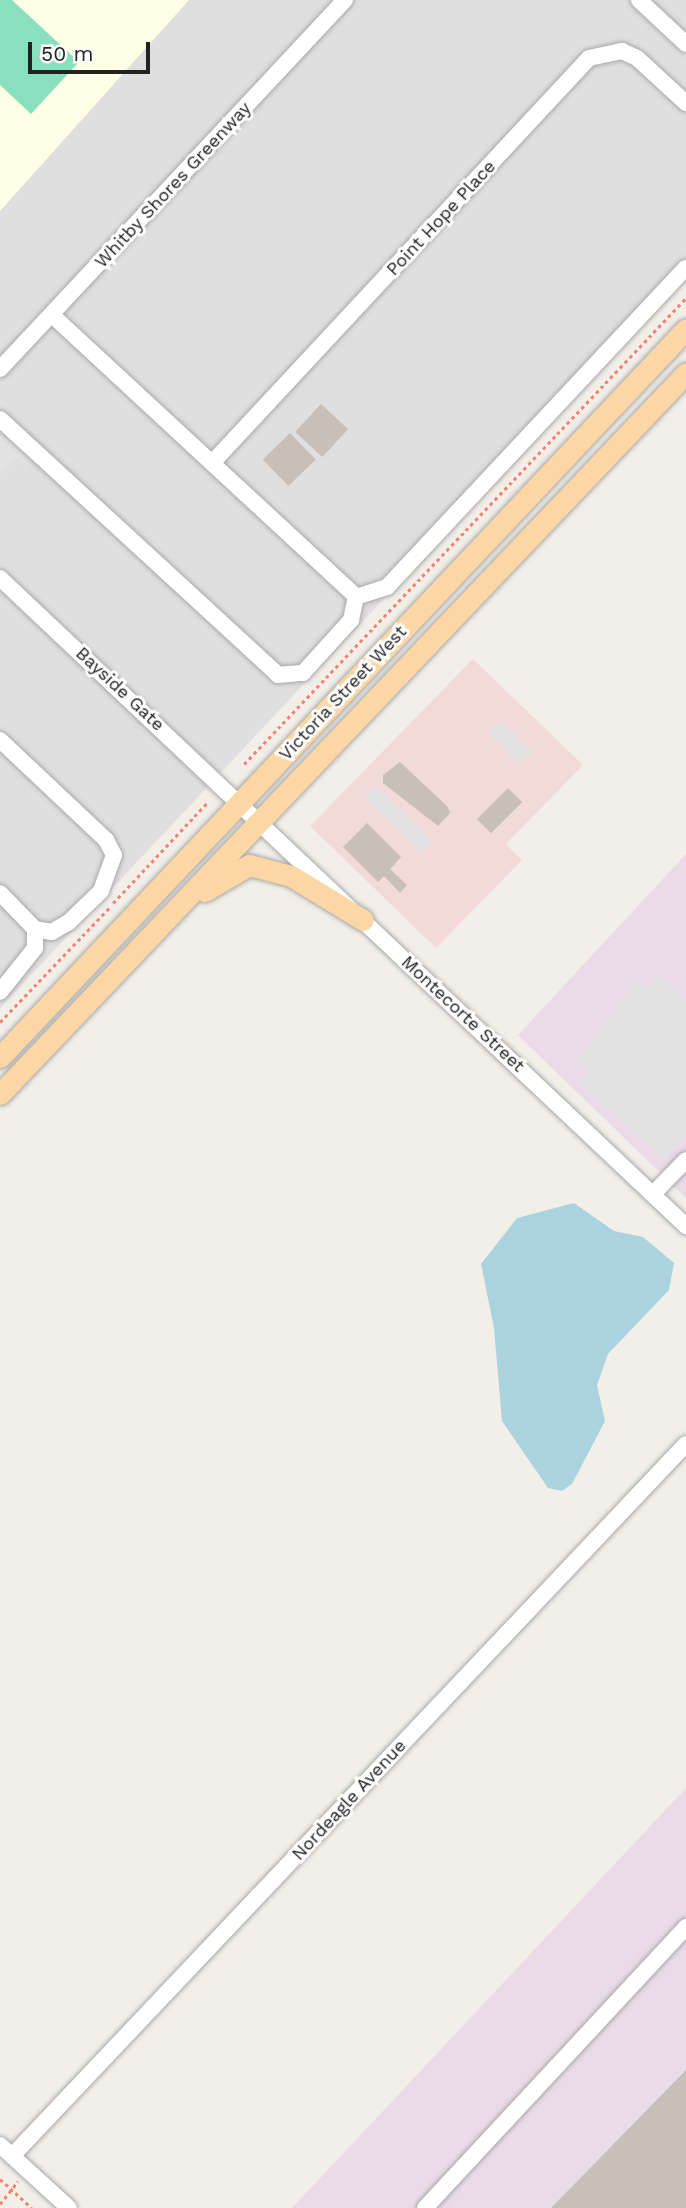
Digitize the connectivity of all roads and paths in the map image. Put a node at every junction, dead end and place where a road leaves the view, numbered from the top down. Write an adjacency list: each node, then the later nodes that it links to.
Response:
1 (345, 0): 7 (street, Whitby Shores Greenway)
2 (639, 0): 3 (street)
3 (686, 44)
4 (686, 103): 12 (street, Point Hope Place)
5 (686, 268): 14 (street)
6 (686, 298): 16 (path)
7 (52, 315): 9 (street, Whitby Shores Greenway); 12 (street)
8 (686, 329): 17 (main road, Victoria Street West)
9 (0, 369)
10 (686, 373): 19 (main road, Victoria Street West)
11 (0, 419): 14 (street)
12 (212, 463): 14 (street)
13 (0, 578): 17 (street, Bayside Gate)
14 (356, 597)
15 (0, 740): 22 (street)
16 (244, 764)
17 (239, 802): 19 (street, Montecorte Street); 26 (main road, Victoria Street West)
18 (207, 803): 25 (path)
19 (258, 821): 21 (street, Montecorte Street); 23 (main road, Victoria Street West)
20 (0, 893): 22 (street)
21 (363, 920): 23 (main road); 29 (street, Montecorte Street)
22 (35, 929): 24 (street)
23 (144, 941): 27 (main road, Victoria Street West)
24 (0, 992)
25 (0, 1022)
26 (0, 1057)
27 (0, 1094)
28 (686, 1160): 29 (street)
29 (653, 1194): 30 (street, Montecorte Street)
30 (686, 1226)
31 (686, 1444): 33 (street, Nordeagle Avenue)
32 (686, 1927): 40 (street)
33 (6, 2151): 34 (street)
34 (29, 2172): 36 (path); 39 (street)
35 (0, 2179): 36 (path)
36 (10, 2188): 37 (path); 38 (path)
37 (0, 2204)
38 (32, 2208)
39 (69, 2208)
40 (425, 2208)

